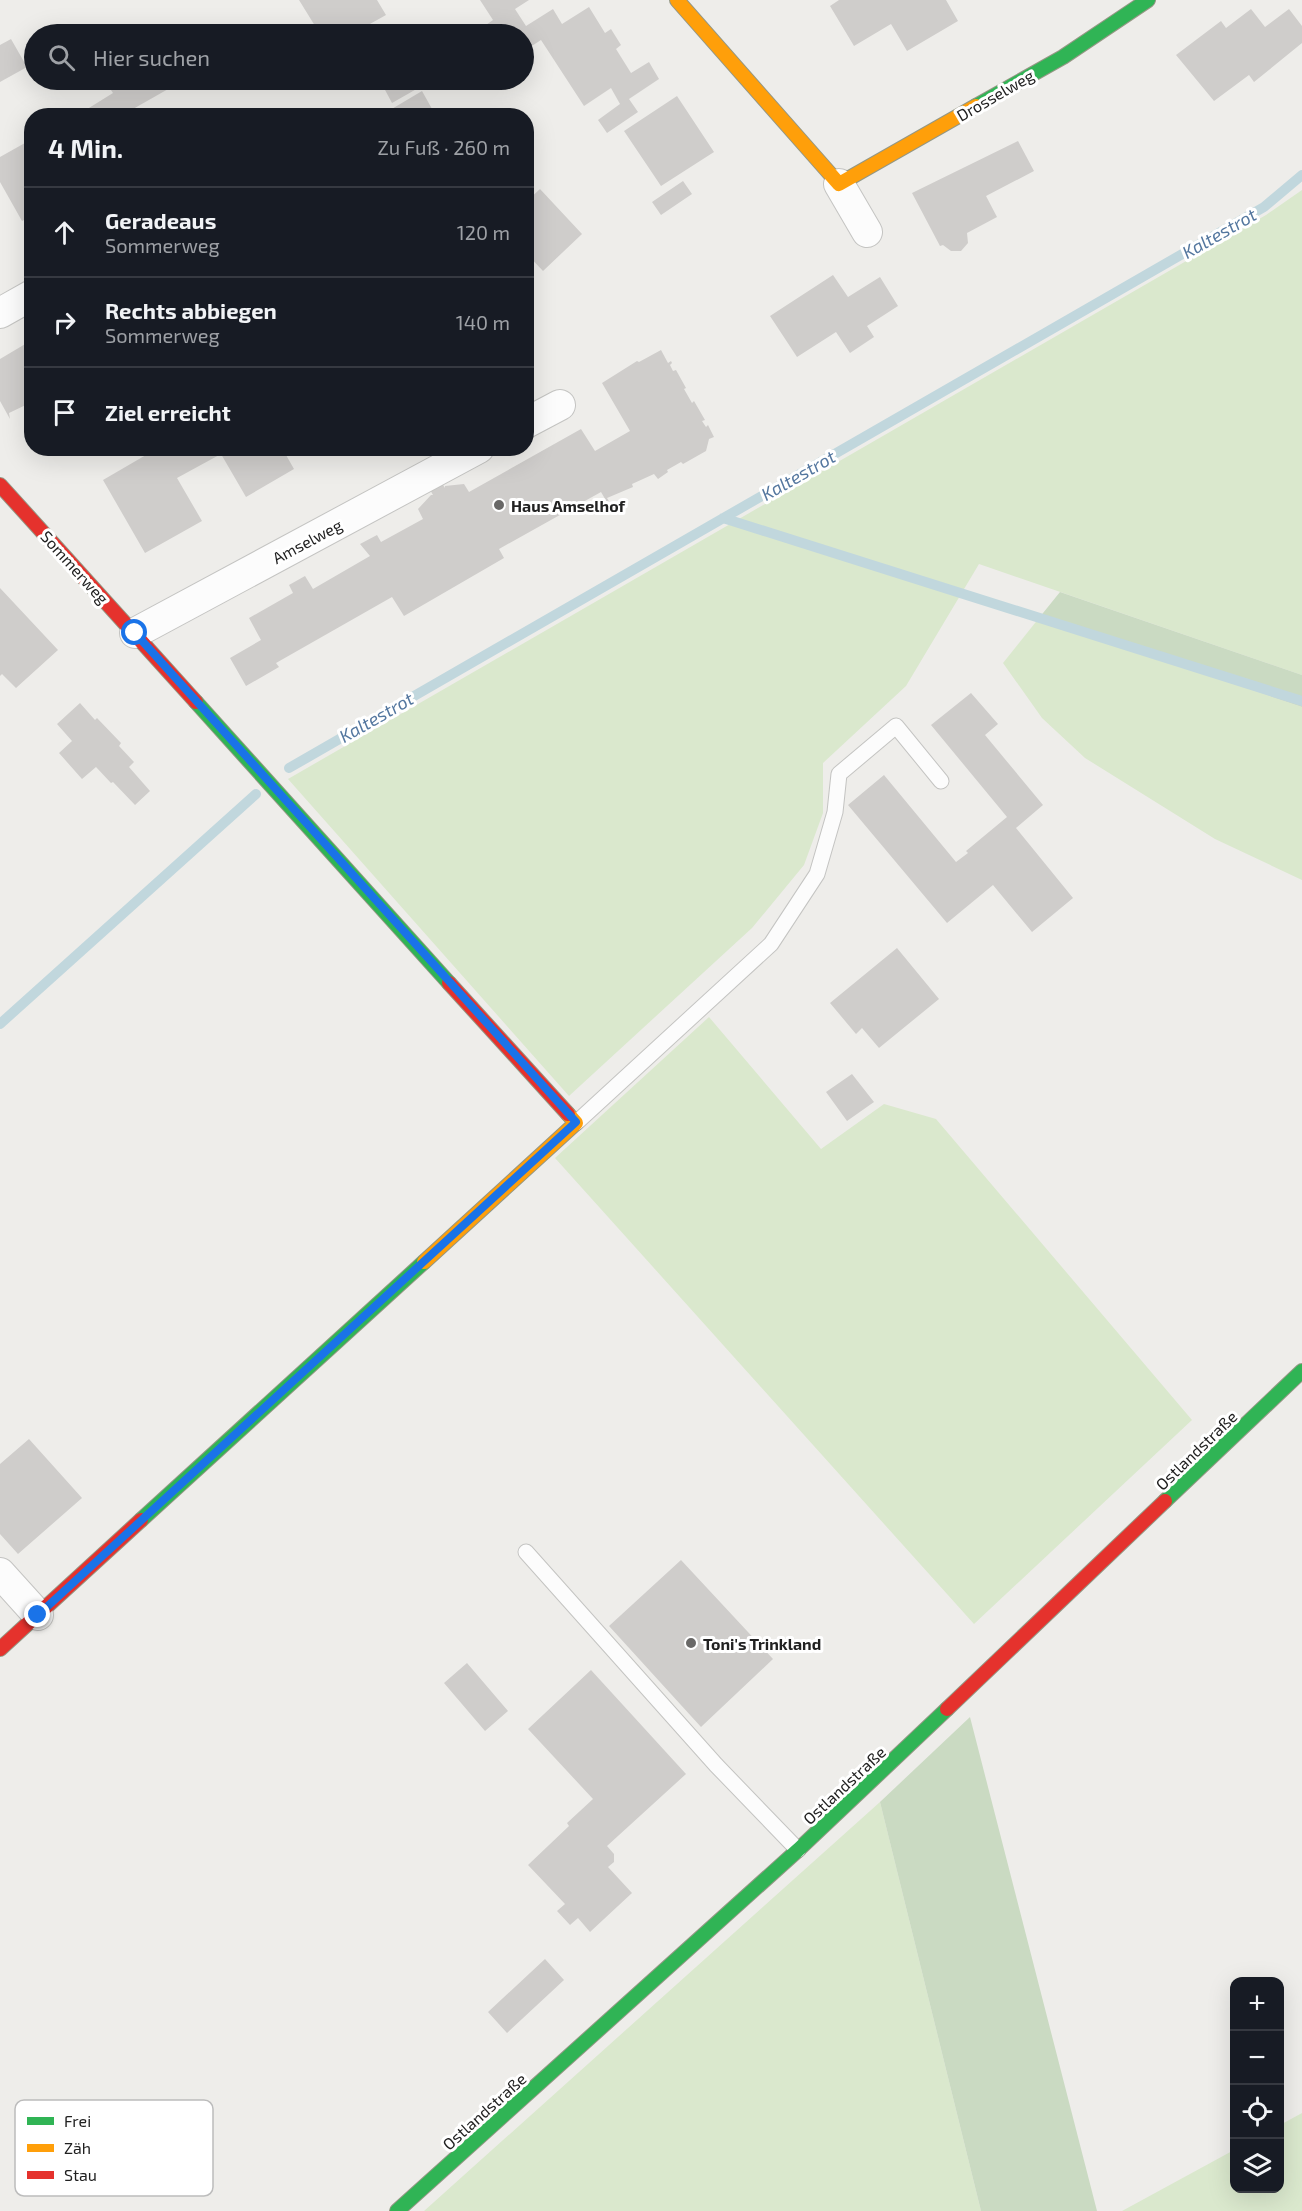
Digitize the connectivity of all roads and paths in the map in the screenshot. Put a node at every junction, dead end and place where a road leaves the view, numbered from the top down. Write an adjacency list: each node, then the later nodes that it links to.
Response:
1 (677, 0): 3 (street)
2 (1148, 0): 3 (street, Drosselweg)
3 (839, 184): 4 (street)
4 (867, 232)
5 (24, 300): 6 (street)
6 (0, 313)
7 (560, 405): 8 (street)
8 (534, 419)
9 (464, 456): 11 (street, Amselweg)
10 (0, 485): 11 (street, Sommerweg)
11 (135, 633): 13 (street, Sommerweg)
12 (942, 781): 13 (lane)
13 (576, 1122): 17 (street)
14 (1302, 1371): 19 (street, Ostlandstraße)
15 (526, 1552): 19 (lane)
16 (0, 1573): 17 (street)
17 (38, 1615): 18 (street)
18 (0, 1649)
19 (798, 1850): 20 (street, Ostlandstraße)
20 (397, 2211)

